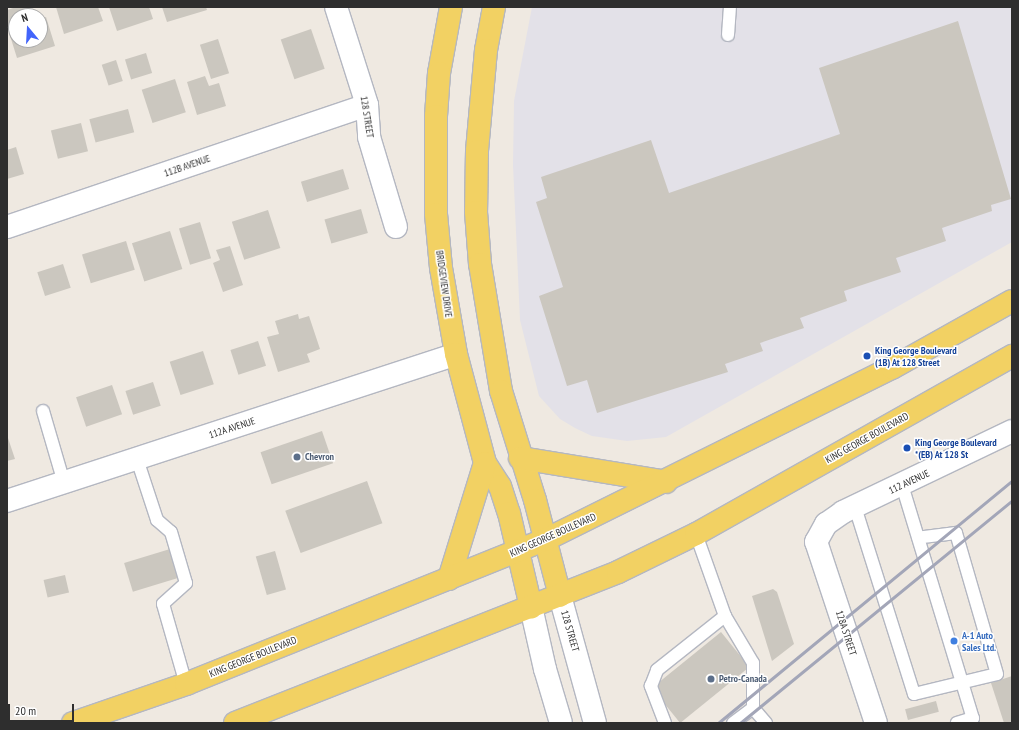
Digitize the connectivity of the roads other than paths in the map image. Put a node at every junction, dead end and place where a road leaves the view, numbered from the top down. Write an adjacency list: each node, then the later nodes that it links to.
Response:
1 (336, 7): 6 (street, 128 STREET)
2 (451, 7): 10 (main road, BRIDGEVIEW DRIVE)
3 (494, 7): 14 (main road)
4 (730, 7): 5 (lane)
5 (728, 35)
6 (367, 105): 7 (street, 112B AVENUE); 8 (street, 128 STREET)
7 (7, 227)
8 (396, 227)
9 (1012, 301): 17 (main road, KING GEORGE BOULEVARD)
10 (456, 354): 15 (street, 112A AVENUE); 16 (main road, BRIDGEVIEW DRIVE)
11 (1012, 356): 22 (main road, KING GEORGE BOULEVARD)
12 (43, 411): 18 (lane)
13 (1012, 431): 19 (street, 112 AVENUE)
14 (520, 458): 17 (main road); 24 (main road)
15 (137, 459): 18 (street, 112A AVENUE); 32 (lane)
16 (485, 463): 26 (main road, BRIDGEVIEW DRIVE); 27 (main road)
17 (666, 482): 24 (main road, KING GEORGE BOULEVARD)
18 (64, 483): 20 (street, 112A AVENUE)
19 (902, 485): 21 (street, 112 AVENUE); 23 (lane)
20 (7, 501)
21 (855, 507): 25 (street, 112 AVENUE); 31 (lane)
22 (696, 534): 28 (main road, KING GEORGE BOULEVARD); 30 (lane)
23 (918, 538): 31 (lane); 31 (lane)
24 (545, 540): 26 (main road, KING GEORGE BOULEVARD); 28 (main road, 128 STREET)
25 (816, 542): 41 (street, 128A STREET)
26 (519, 551): 27 (main road, KING GEORGE BOULEVARD); 29 (main road)
27 (449, 579): 32 (main road, KING GEORGE BOULEVARD)
28 (560, 596): 29 (main road, KING GEORGE BOULEVARD); 37 (street, 128 STREET)
29 (531, 607): 35 (main road, KING GEORGE BOULEVARD); 36 (street)
30 (725, 616): 33 (lane); 38 (lane)
31 (961, 682): 42 (lane)
32 (186, 684): 34 (main road, KING GEORGE BOULEVARD)
33 (753, 708): 39 (lane); 40 (lane)
34 (73, 723)
35 (235, 723)
36 (560, 723)
37 (595, 723)
38 (665, 723)
39 (733, 723)
40 (766, 723)
41 (876, 723)
42 (958, 723)

